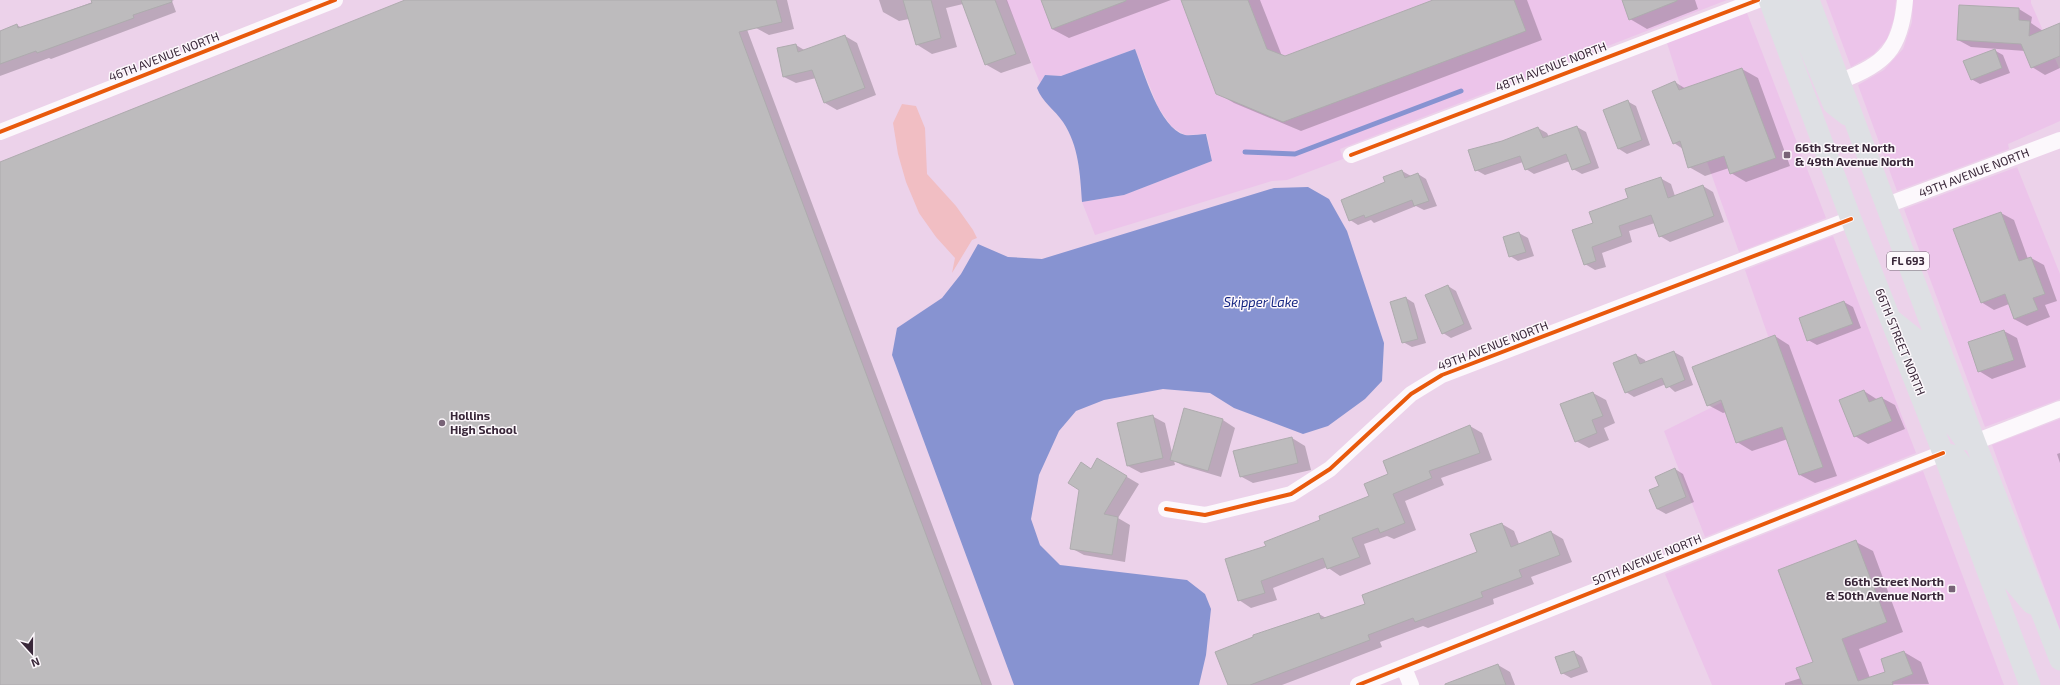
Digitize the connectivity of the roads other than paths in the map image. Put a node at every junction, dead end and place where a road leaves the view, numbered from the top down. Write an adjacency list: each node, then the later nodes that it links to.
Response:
1 (335, 0): 9 (street, 46TH AVENUE NORTH)
2 (1758, 0): 11 (street, 48TH AVENUE NORTH)
3 (1770, 0): 13 (main road, 66TH STREET NORTH / FL 693)
4 (1778, 0): 8 (main road)
5 (1809, 0): 7 (main road, FL 693)
6 (1905, 0): 7 (street)
7 (1840, 81): 8 (main road, FL 693)
8 (1855, 122): 12 (main road, FL 693)
9 (0, 132)
10 (2060, 140): 12 (street, 49TH AVENUE NORTH)
11 (1351, 155)
12 (1887, 205): 16 (main road, FL 693)
13 (1851, 219): 14 (main road, 66TH STREET NORTH / FL 693); 18 (street, 49TH AVENUE NORTH)
14 (1890, 318): 16 (main road); 17 (main road, 66TH STREET NORTH / FL 693)
15 (2060, 409): 16 (street)
16 (1975, 442): 19 (main road, FL 693)
17 (1943, 453): 19 (main road); 21 (street, 50TH AVENUE NORTH); 24 (main road, 66TH STREET NORTH / FL 693)
18 (1166, 509)
19 (2043, 616): 20 (main road, FL 693)
20 (2060, 660)
21 (1404, 668): 22 (street, 50TH AVENUE NORTH); 23 (street)
22 (1358, 685)
23 (1411, 685)
24 (2030, 685)

